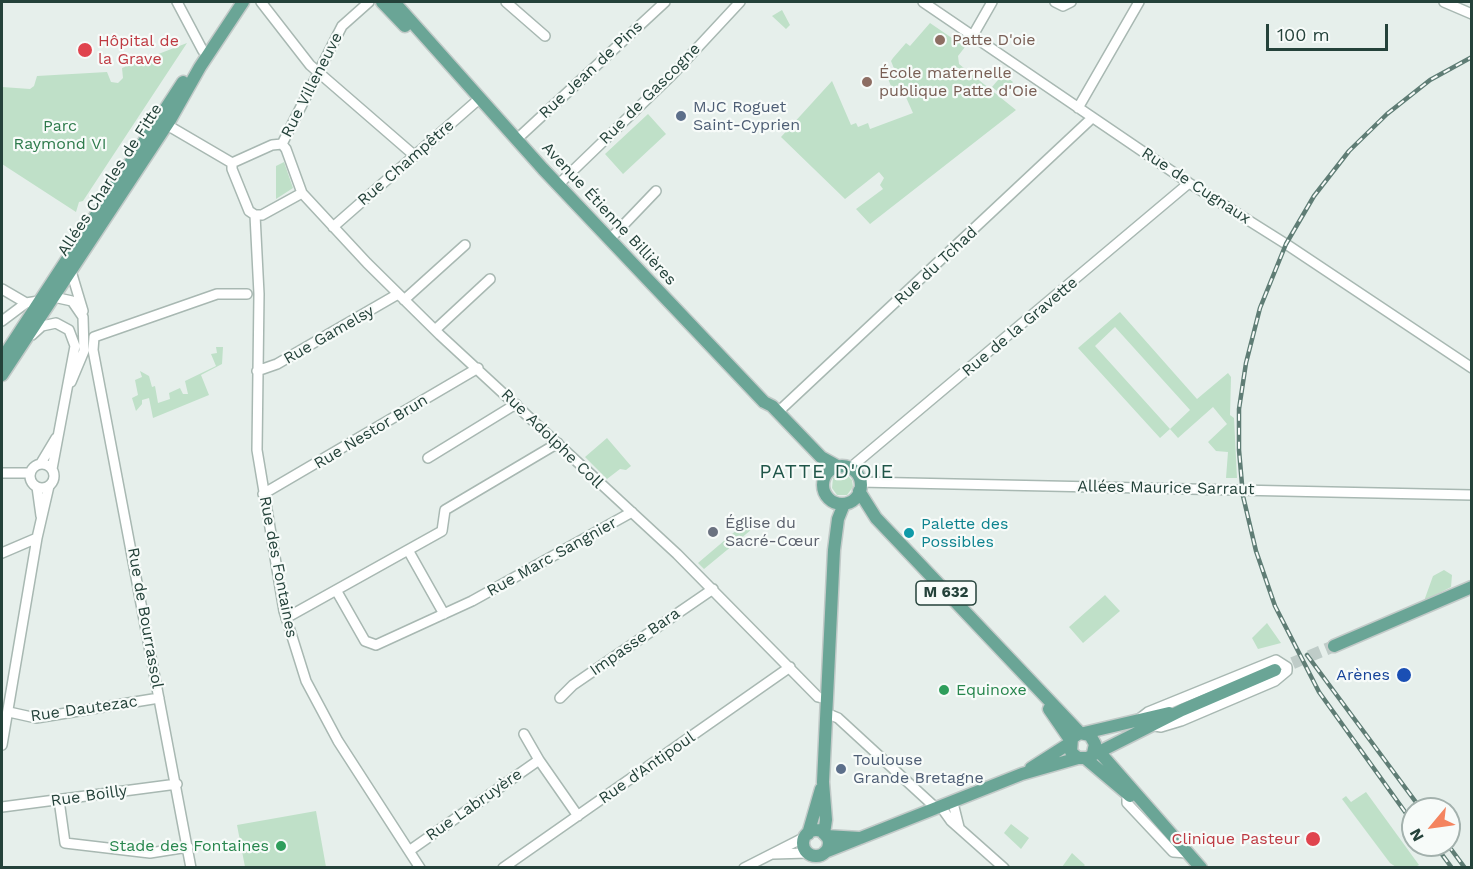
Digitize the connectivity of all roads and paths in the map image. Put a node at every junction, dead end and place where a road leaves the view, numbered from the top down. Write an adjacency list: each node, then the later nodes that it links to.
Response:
1 (177, 2): 22 (street)
2 (243, 2): 24 (main road, Allées Charles de Fitte)
3 (249, 2): 24 (main road)
4 (261, 2): 23 (street)
5 (369, 2): 23 (street, Rue Villeneuve)
6 (382, 2): 21 (main road, Avenue Étienne Billières)
7 (393, 2): 21 (main road, Avenue Étienne Billières)
8 (506, 2): 19 (street)
9 (665, 2): 29 (street, Rue Jean de Pins)
10 (740, 2): 34 (street, Rue de Gascogne)
11 (922, 2): 20 (street, Rue de Cugnaux)
12 (992, 2): 20 (street)
13 (1054, 2): 14 (street)
14 (1071, 2)
15 (1139, 2): 26 (street)
16 (1444, 2): 18 (street)
17 (233, 4): 22 (main road, Allées Charles de Fitte)
18 (1472, 14)
19 (545, 36)
20 (972, 37): 26 (street, Rue de Cugnaux)
21 (431, 47): 25 (main road, Avenue Étienne Billières)
22 (203, 51): 28 (main road, Allées Charles de Fitte)
23 (320, 73): 30 (street, Rue Villeneuve); 31 (street)
24 (184, 95): 28 (main road, Allées Charles de Fitte)
25 (479, 99): 29 (main road, Avenue Étienne Billières); 31 (street, Rue Champêtre)
26 (1078, 108): 27 (street, Rue de Cugnaux)
27 (1092, 118): 33 (street, Rue de Cugnaux); 68 (street, Rue du Tchad)
28 (162, 122): 32 (street); 41 (main road, Allées Charles de Fitte); 48 (main road, Allées Charles de Fitte)
29 (516, 139): 34 (main road, Avenue Étienne Billières)
30 (282, 144): 32 (street); 36 (street)
31 (415, 156): 38 (street, Rue Champêtre)
32 (232, 163): 37 (street)
33 (1190, 183): 60 (street, Rue de Cugnaux); 73 (street, Rue de la Gravette)
34 (558, 185): 39 (main road, Avenue Étienne Billières)
35 (656, 191): 39 (street)
36 (302, 193): 37 (street); 38 (street, Rue Adolphe Coll)
37 (255, 215): 43 (street, Rue des Fontaines)
38 (333, 226): 47 (street, Rue Adolphe Coll)
39 (610, 238): 66 (main road, Avenue Étienne Billières)
40 (465, 245): 47 (street, Rue Gamelsy)
41 (70, 271): 46 (main road, Allées Charles de Fitte); 52 (street)
42 (490, 279): 55 (street)
43 (257, 283): 45 (street); 50 (street, Rue des Fontaines)
44 (2, 290): 49 (street); 51 (street)
45 (247, 294): 50 (street); 57 (street)
46 (55, 296): 48 (street); 52 (street); 56 (main road, Allées Charles de Fitte)
47 (401, 297): 55 (street, Rue Adolphe Coll); 62 (street, Rue Gamelsy)
48 (40, 299): 49 (street); 58 (main road, Allées Charles de Fitte)
49 (26, 303): 51 (street)
50 (257, 305): 62 (street, Rue des Fontaines)
51 (10, 313): 53 (street)
52 (83, 316): 54 (street)
53 (2, 321)
54 (85, 328): 57 (street); 64 (street)
55 (435, 330): 59 (street, Rue Adolphe Coll)
56 (27, 336): 63 (main road, Allées Charles de Fitte); 65 (street)
57 (94, 337): 61 (street, Rue de Bourrassol)
58 (2, 359)
59 (478, 368): 67 (street, Rue Adolphe Coll); 81 (street, Rue Nestor Brun)
60 (1472, 368)
61 (96, 370): 64 (street); 101 (street, Rue de Bourrassol)
62 (257, 371): 81 (street, Rue des Fontaines)
63 (2, 375)
64 (73, 377): 65 (street)
65 (66, 392): 69 (street)
66 (764, 402): 68 (main road, Avenue Étienne Billières); 77 (main road, Avenue Étienne Billières)
67 (516, 404): 70 (street, Rue Adolphe Coll); 71 (street)
68 (778, 412): 73 (main road, Avenue Étienne Billières)
69 (58, 434): 72 (street); 74 (street)
70 (558, 443): 85 (street, Rue Adolphe Coll); 89 (street)
71 (428, 458)
72 (41, 463): 74 (street); 76 (street)
73 (844, 467): 77 (main road); 80 (main road)
74 (52, 469): 78 (street)
75 (2, 473): 76 (street)
76 (30, 473): 79 (street)
77 (824, 481): 83 (main road)
78 (49, 486): 79 (street); 87 (street)
79 (37, 487): 87 (street)
80 (860, 487): 82 (street, Allées Maurice Sarraut); 84 (main road); 86 (main road, M 632)
81 (263, 494): 96 (street, Rue des Fontaines)
82 (1472, 495)
83 (827, 497): 84 (main road); 90 (main road)
84 (846, 504): 86 (main road, M 632); 90 (main road)
85 (632, 512): 93 (street, Rue Adolphe Coll); 95 (street, Rue Marc Sangnier)
86 (876, 518): 109 (main road, M 632)
87 (41, 521): 88 (street)
88 (38, 538): 91 (street); 104 (street)
89 (408, 550): 94 (street); 95 (street)
90 (834, 550): 100 (main road)
91 (2, 553)
92 (1472, 587): 97 (main road)
93 (713, 589): 98 (street, Rue Adolphe Coll); 102 (street, Impasse Bara)
94 (336, 591): 95 (street, Rue Marc Sangnier); 96 (street)
95 (444, 614)
96 (286, 618): 126 (street, Rue des Fontaines)
97 (1334, 646)
98 (790, 667): 100 (street, Rue Adolphe Coll); 121 (street, Rue d'Antipoul)
99 (1275, 670): 103 (main road)
100 (826, 693): 105 (main road)
101 (159, 698): 104 (street, Rue Dautezac); 115 (street, Rue de Bourrassol)
102 (560, 698)
103 (1182, 710): 106 (main road); 107 (main road)
104 (9, 712): 110 (street)
105 (826, 713): 114 (main road); 118 (street)
106 (1137, 720): 107 (street); 109 (main road)
107 (1155, 726): 111 (main road)
108 (524, 734): 112 (street, Rue Labruyère)
109 (1076, 737): 111 (main road); 111 (main road); 113 (main road)
110 (2, 745)
111 (1090, 753): 113 (main road); 116 (main road); 120 (main road)
112 (539, 760): 121 (street, Rue Labruyère); 126 (street, Rue Labruyère)
113 (1022, 774): 118 (main road)
114 (823, 782): 122 (main road); 123 (main road)
115 (177, 784): 117 (street, Rue Boilly); 125 (street, Rue de Bourrassol)
116 (1127, 794): 120 (main road); 127 (street)
117 (59, 800): 119 (street, Rue Boilly); 125 (street)
118 (944, 806): 124 (main road); 136 (street)
119 (2, 807)
120 (1150, 812): 127 (main road)
121 (578, 816): 133 (street, Rue d'Antipoul)
122 (825, 835): 123 (main road); 124 (main road); 130 (main road)
123 (806, 836): 128 (street); 129 (main road)
124 (867, 837): 130 (main road)
125 (188, 847): 131 (street, Rue de Bourrassol)
126 (409, 851): 132 (street, Rue des Fontaines)
127 (1187, 853): 137 (main road)
128 (773, 854): 129 (street); 134 (street)
129 (808, 854): 130 (main road); 135 (main road)
130 (824, 858)
131 (191, 867)
132 (420, 867)
133 (503, 867)
134 (744, 867)
135 (812, 867)
136 (1005, 867)
137 (1200, 867)

